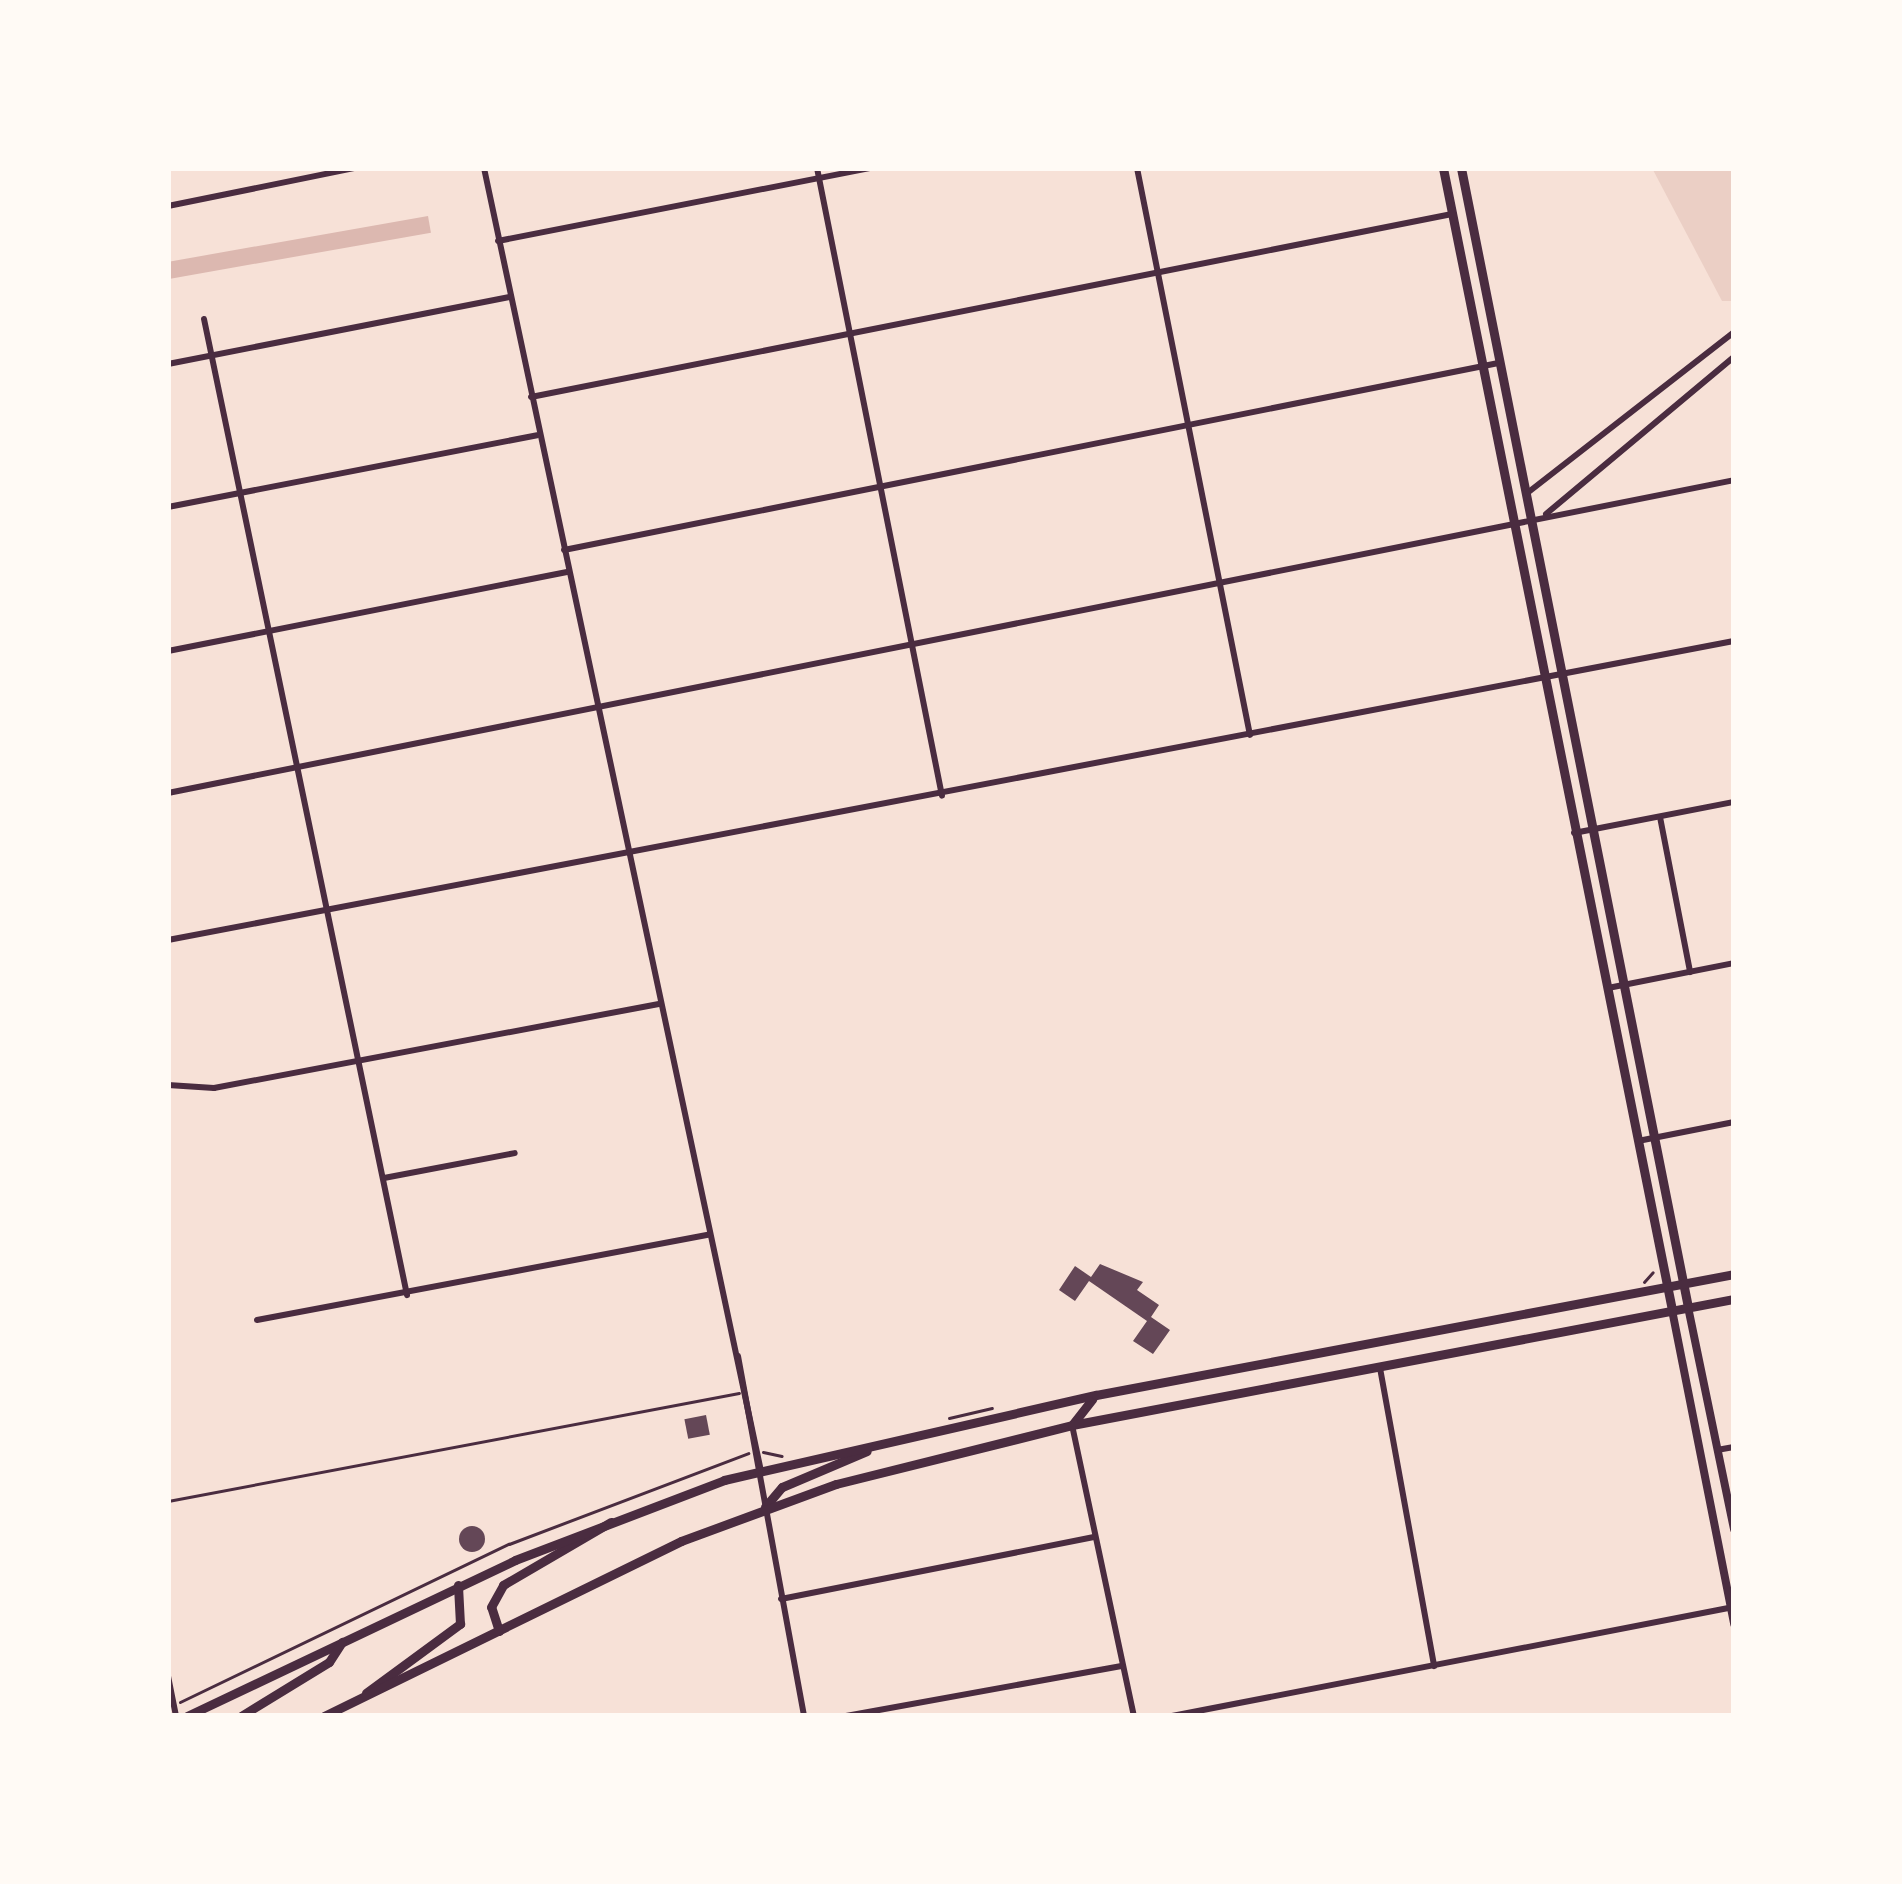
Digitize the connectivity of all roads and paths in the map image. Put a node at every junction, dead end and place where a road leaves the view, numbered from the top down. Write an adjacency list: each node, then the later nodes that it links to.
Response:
1 (355, 168): 9 (street)
2 (484, 168): 11 (street)
3 (817, 168): 8 (street)
4 (871, 168): 8 (street)
5 (1137, 168): 12 (street)
6 (1443, 168): 10 (main road)
7 (1461, 168): 19 (main road)
8 (822, 177): 11 (street); 16 (street)
9 (168, 206)
10 (1452, 214): 12 (street); 21 (main road)
11 (498, 241): 13 (street)
12 (1157, 271): 16 (street); 23 (street)
13 (509, 298): 17 (street); 22 (street)
14 (204, 319): 17 (street)
15 (1734, 332): 28 (street)
16 (857, 333): 22 (street); 26 (street)
17 (211, 355): 20 (street); 27 (street)
18 (1734, 357): 30 (street)
19 (1498, 363): 21 (street); 28 (main road)
20 (168, 364)
21 (1483, 367): 23 (street); 31 (main road)
22 (530, 398): 24 (street)
23 (1189, 425): 26 (street); 34 (street)
24 (537, 435): 27 (street); 32 (street)
25 (1734, 480): 30 (street)
26 (885, 486): 32 (street); 37 (street)
27 (240, 494): 29 (street); 35 (street)
28 (1526, 494): 30 (main road)
29 (168, 507)
30 (1537, 518): 31 (street); 39 (main road)
31 (1513, 523): 34 (street); 40 (main road)
32 (564, 550): 33 (street)
33 (568, 572): 35 (street); 41 (street)
34 (1219, 581): 37 (street); 42 (street)
35 (269, 631): 38 (street); 43 (street)
36 (1734, 641): 39 (street)
37 (914, 644): 41 (street); 45 (street)
38 (168, 651)
39 (1560, 675): 40 (street); 48 (main road)
40 (1544, 679): 42 (street); 49 (main road)
41 (596, 708): 43 (street); 50 (street)
42 (1250, 737): 45 (street)
43 (299, 767): 44 (street); 51 (street)
44 (168, 793)
45 (942, 796): 50 (street)
46 (1734, 802): 47 (street)
47 (1660, 817): 48 (street); 54 (street)
48 (1592, 830): 49 (street); 55 (main road)
49 (1574, 833): 56 (main road)
50 (628, 853): 51 (street); 57 (street)
51 (329, 908): 52 (street); 58 (street)
52 (168, 940)
53 (1734, 963): 54 (street)
54 (1690, 972): 55 (street)
55 (1623, 985): 56 (street); 61 (main road)
56 (1606, 988): 62 (main road)
57 (660, 1004): 58 (street); 65 (street)
58 (360, 1061): 59 (street); 64 (street)
59 (168, 1085)
60 (1734, 1122): 61 (street)
61 (1653, 1137): 62 (street); 67 (main road)
62 (1636, 1141): 68 (main road)
63 (515, 1154): 64 (street)
64 (384, 1178): 69 (street)
65 (708, 1235): 69 (street); 74 (street)
66 (1734, 1274): 67 (main road)
67 (1683, 1284): 68 (main road); 71 (main road)
68 (1667, 1287): 72 (main road); 77 (main road)
69 (407, 1295): 73 (street)
70 (1734, 1299): 71 (main road)
71 (1688, 1307): 72 (main road); 81 (street)
72 (1672, 1310): 75 (main road); 91 (street)
73 (257, 1320)
74 (737, 1355): 76 (street); 83 (street)
75 (1380, 1368): 78 (main road); 96 (street)
76 (739, 1393): 83 (street); 84 (lane)
77 (1096, 1395): 78 (main road); 80 (main road)
78 (1072, 1425): 85 (main road); 88 (street)
79 (1734, 1447): 81 (street)
80 (870, 1449): 83 (main road); 85 (main road)
81 (1717, 1450): 87 (street)
82 (742, 1454): 99 (path)
83 (762, 1472): 85 (street); 86 (main road)
84 (168, 1501)
85 (765, 1507): 90 (street); 93 (main road)
86 (615, 1518): 89 (main road); 93 (main road)
87 (1734, 1529)
88 (1094, 1538): 90 (street); 95 (street)
89 (458, 1586): 94 (main road); 98 (main road)
90 (781, 1599): 104 (street)
91 (1732, 1607): 92 (street); 96 (street)
92 (1734, 1624)
93 (500, 1631): 98 (main road)
94 (342, 1642): 101 (main road); 102 (main road)
95 (1121, 1666): 105 (street); 106 (street)
96 (1434, 1666): 107 (street)
97 (168, 1676): 99 (street)
98 (363, 1697): 103 (main road)
99 (171, 1707): 100 (street)
100 (176, 1716)
101 (187, 1716)
102 (241, 1716)
103 (324, 1716)
104 (803, 1716)
105 (846, 1716)
106 (1134, 1716)
107 (1172, 1716)

